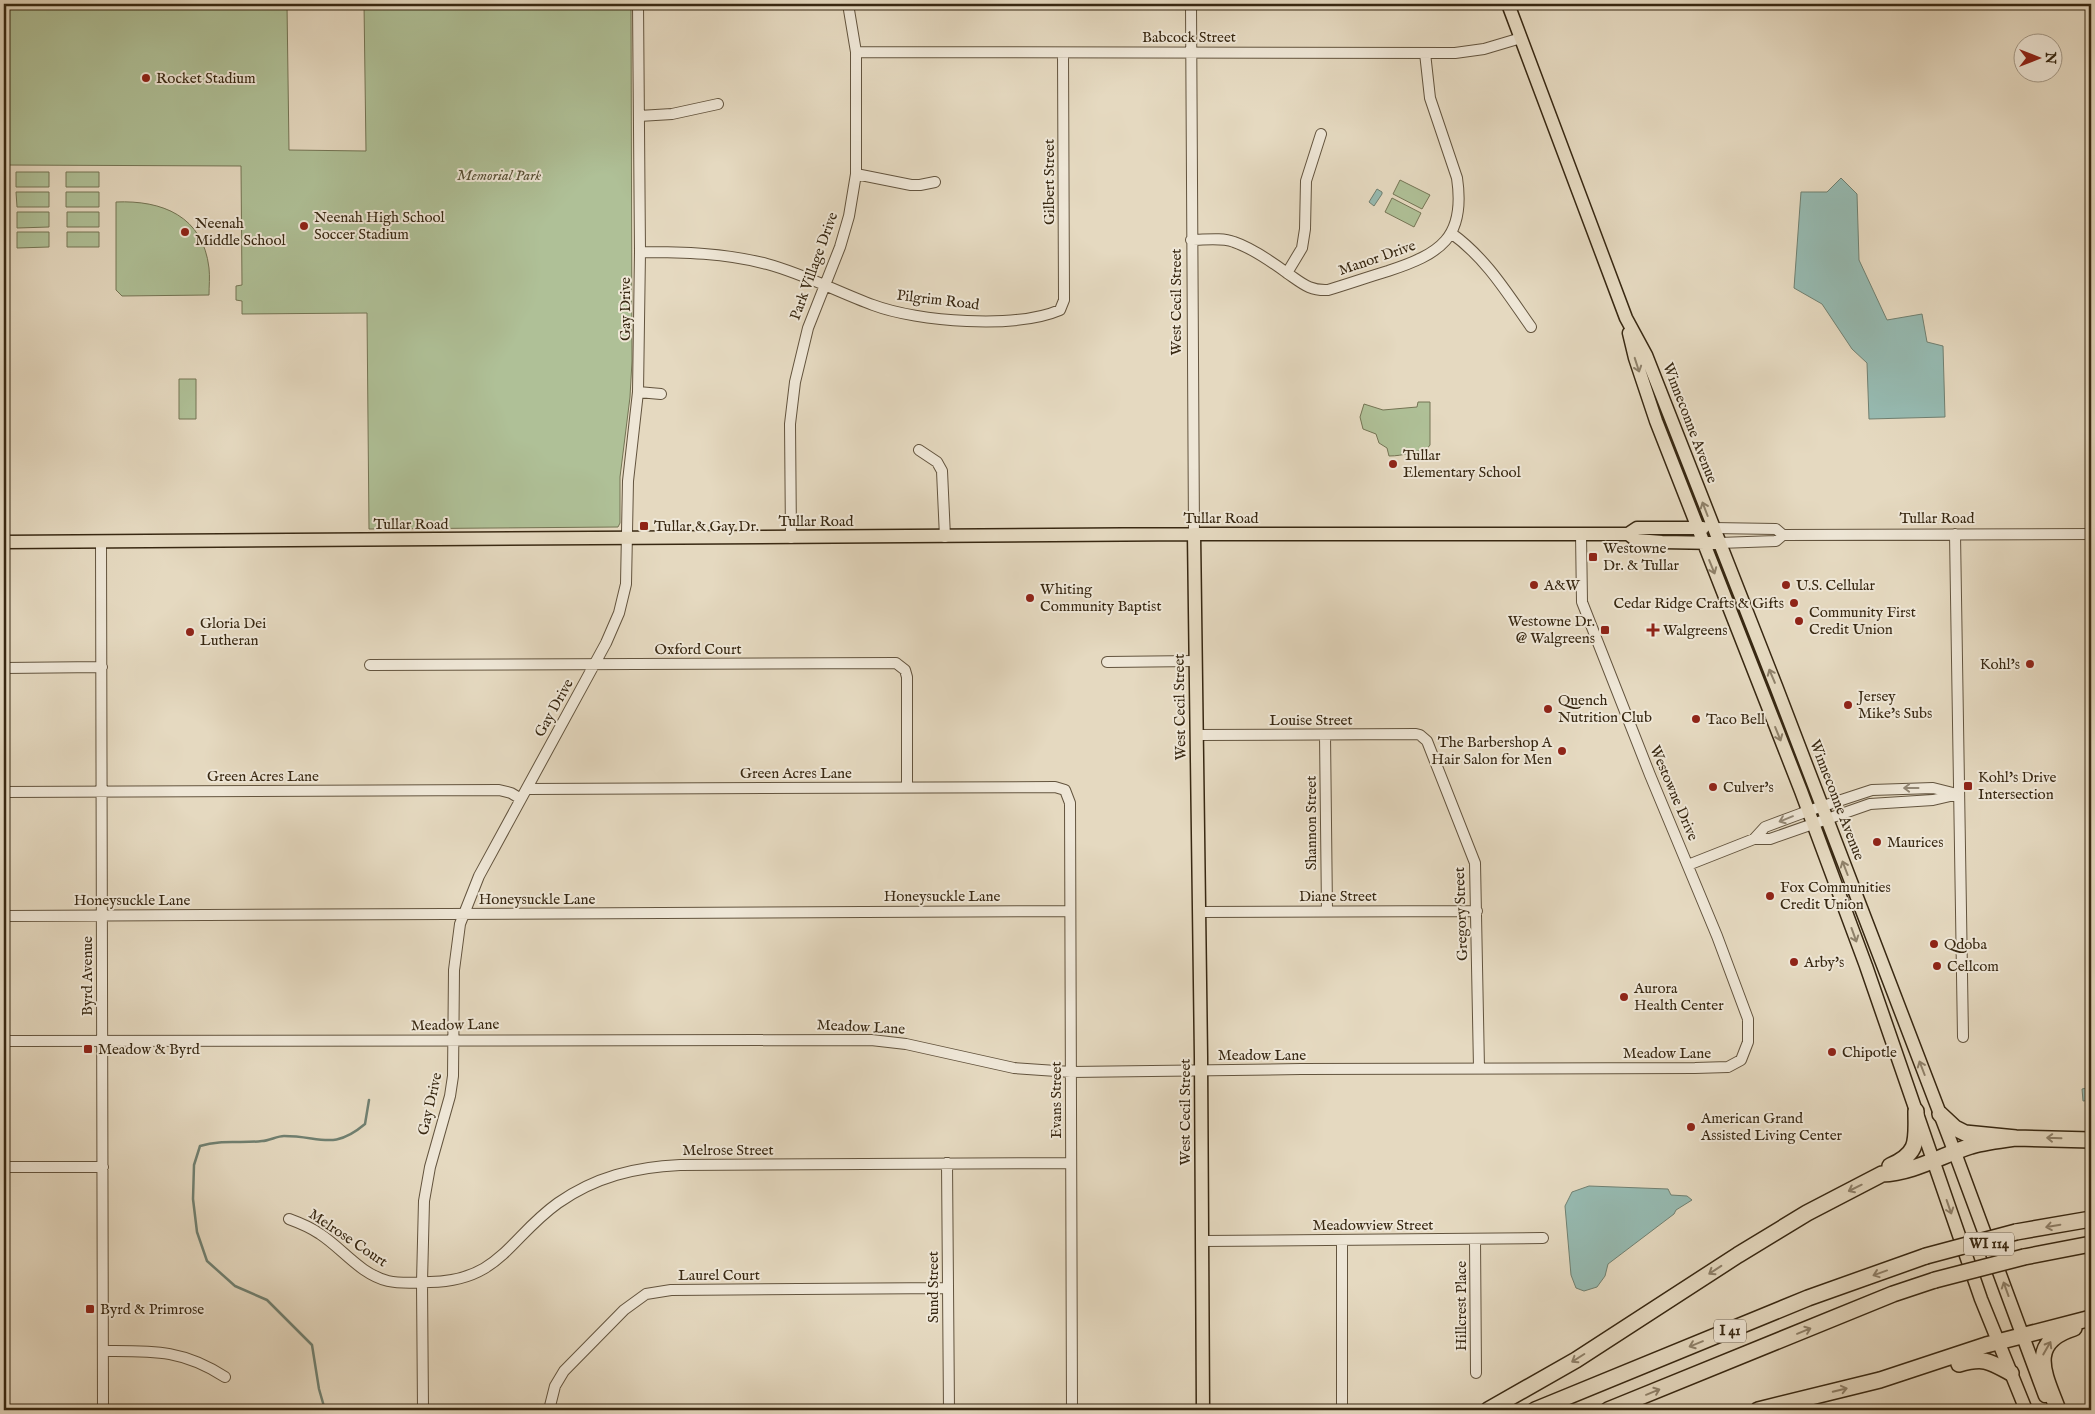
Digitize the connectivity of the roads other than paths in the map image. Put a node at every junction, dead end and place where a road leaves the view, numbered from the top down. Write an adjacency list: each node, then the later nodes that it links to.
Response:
1 (638, 4): 11 (street, Gay Drive)
2 (848, 4): 6 (street, Park Village Drive)
3 (1192, 4): 7 (street, West Cecil Street)
4 (1508, 4): 5 (main road, Winneconne Avenue)
5 (1520, 38): 9 (street, Babcock Street); 21 (main road, Winneconne Avenue)
6 (856, 52): 8 (street, Babcock Street); 13 (street, Park Village Drive)
7 (1192, 52): 8 (street, Babcock Street); 9 (street, Babcock Street); 16 (street, West Cecil Street)
8 (1063, 53): 20 (street, Gilbert Street)
9 (1424, 53): 15 (street, Manor Drive)
10 (718, 104): 11 (street)
11 (639, 116): 17 (street, Gay Drive)
12 (1321, 134): 18 (street)
13 (856, 174): 14 (street); 19 (street, Park Village Drive)
14 (935, 182)
15 (1451, 233): 18 (street, Manor Drive); 22 (street)
16 (1192, 240): 18 (street, Manor Drive); 28 (street, West Cecil Street)
17 (640, 252): 19 (street, Pilgrim Road); 23 (street, Gay Drive)
18 (1287, 273)
19 (825, 286): 20 (street, Pilgrim Road); 36 (street, Park Village Drive)
20 (1060, 310)
21 (1626, 318): 26 (main road, Winneconne Avenue, one-way to 26); 27 (main road, Winneconne Avenue, one-way to 21)
22 (1532, 327)
23 (638, 392): 24 (street); 35 (street, Gay Drive)
24 (661, 394)
25 (919, 450): 33 (street)
26 (1697, 528): 27 (main road, Tullar Road); 30 (main road, Tullar Road); 39 (main road, Winneconne Avenue)
27 (1713, 528): 34 (street, Tullar Road); 40 (main road, Winneconne Avenue)
28 (1194, 534): 29 (main road, Tullar Road); 33 (main road, Tullar Road); 41 (main road, West Cecil Street)
29 (1581, 534): 30 (main road, Tullar Road); 62 (street, Westowne Drive)
30 (1628, 534): 39 (main road, Tullar Road)
31 (1956, 534): 32 (street, Tullar Road); 34 (street, Tullar Road); 55 (street)
32 (2091, 534)
33 (945, 536): 36 (main road, Tullar Road)
34 (1784, 536): 40 (street, Tullar Road)
35 (627, 538): 36 (main road, Tullar Road); 38 (main road, Tullar Road); 44 (street, Gay Drive)
36 (791, 538)
37 (4, 542): 38 (main road, Tullar Road)
38 (101, 542): 45 (street, Byrd Avenue)
39 (1703, 543): 40 (main road, Tullar Road); 58 (main road, Winneconne Avenue, one-way to 58)
40 (1719, 543): 57 (main road, Winneconne Avenue, one-way to 40)
41 (1196, 661): 42 (street); 47 (main road, West Cecil Street)
42 (1107, 662)
43 (370, 665): 44 (street, Oxford Court)
44 (594, 665): 50 (street, Oxford Court); 51 (street, Gay Drive)
45 (102, 667): 46 (street); 53 (street, Byrd Avenue)
46 (4, 668)
47 (1197, 735): 48 (street, Louise Street); 65 (main road, West Cecil Street)
48 (1326, 735): 49 (street, Louise Street); 64 (street, Shannon Street)
49 (1424, 737): 66 (street, Gregory Street)
50 (907, 788): 51 (street, Green Acres Lane); 52 (street, Green Acres Lane)
51 (526, 789): 56 (street, Gay Drive)
52 (1065, 790): 63 (street, Evans Street)
53 (102, 791): 54 (street, Green Acres Lane); 56 (street, Green Acres Lane); 68 (street, Byrd Avenue)
54 (4, 792)
55 (1959, 794): 57 (street, one-way to 57); 59 (street); 70 (street)
56 (521, 799): 67 (street, Gay Drive)
57 (1822, 806): 58 (street); 59 (main road, Winneconne Avenue)
58 (1808, 811): 60 (main road, Winneconne Avenue); 61 (street, one-way to 61)
59 (1827, 820): 60 (street); 79 (main road, Winneconne Avenue, one-way to 59)
60 (1813, 825): 61 (street); 78 (main road, Winneconne Avenue, one-way to 78)
61 (1754, 839): 62 (street)
62 (1688, 865): 74 (street, Westowne Drive)
63 (1070, 911): 67 (street, Honeysuckle Lane); 77 (street, Evans Street)
64 (1327, 911): 65 (street, Diane Street); 66 (street, Diane Street)
65 (1200, 912): 76 (main road, West Cecil Street)
66 (1477, 912): 75 (street, Gregory Street)
67 (463, 914): 68 (street, Honeysuckle Lane); 72 (street, Gay Drive)
68 (102, 915): 69 (street, Honeysuckle Lane); 71 (street, Byrd Avenue)
69 (4, 916)
70 (1963, 1037)
71 (102, 1040): 72 (street, Meadow Lane); 73 (street, Meadow Lane); 86 (street, Byrd Avenue)
72 (454, 1040): 77 (street, Meadow Lane); 96 (street, Gay Drive)
73 (4, 1041)
74 (1742, 1060): 75 (street, Meadow Lane)
75 (1479, 1068): 76 (street, Meadow Lane)
76 (1201, 1070): 77 (street, Meadow Lane); 94 (main road, West Cecil Street)
77 (1071, 1072): 85 (street, Evans Street)
78 (1916, 1111): 83 (main road, Winneconne Avenue); 88 (highway)
79 (1940, 1114): 80 (highway); 82 (main road, Winneconne Avenue)
80 (2016, 1138): 81 (highway, one-way to 80); 82 (highway)
81 (2091, 1140)
82 (1955, 1153): 83 (highway); 99 (main road, Winneconne Avenue / WI 114, one-way to 82)
83 (1934, 1160): 88 (highway); 100 (main road, Winneconne Avenue / WI 114, one-way to 100)
84 (947, 1163): 85 (street, Melrose Street); 96 (street, Melrose Street); 97 (street, Sund Street)
85 (1071, 1163): 111 (street, Evans Street)
86 (103, 1166): 87 (street); 101 (street, Byrd Avenue)
87 (4, 1167)
88 (1882, 1174): 113 (highway, one-way to 113)
89 (289, 1219): 96 (street, Melrose Court)
90 (2091, 1219): 114 (highway, I 41, one-way to 114, bridge)
91 (1543, 1238): 92 (street, Meadowview Street)
92 (1475, 1239): 93 (street, Meadowview Street); 102 (street, Hillcrest Place)
93 (1342, 1240): 94 (street, Meadowview Street); 106 (street)
94 (1203, 1241): 112 (main road, West Cecil Street)
95 (2091, 1244): 115 (highway, I 41, one-way to 95, bridge)
96 (422, 1282): 108 (street, Gay Drive)
97 (948, 1288): 109 (street, Laurel Court); 110 (street, Sund Street)
98 (2091, 1320): 99 (highway); 119 (highway, one-way to 98)
99 (2022, 1335): 100 (highway); 118 (main road, Winneconne Avenue / WI 114)
100 (1999, 1343): 103 (main road, Winneconne Avenue / WI 114); 105 (highway)
101 (103, 1351): 104 (street); 107 (street, Byrd Avenue)
102 (1476, 1373)
103 (2011, 1373): 105 (highway); 117 (main road, Winneconne Avenue / WI 114)
104 (225, 1377)
105 (1880, 1380): 116 (highway, one-way to 105)
106 (1342, 1407)
107 (103, 1410)
108 (423, 1410)
109 (549, 1410)
110 (948, 1410)
111 (1072, 1410)
112 (1204, 1410)
113 (1488, 1410)
114 (1535, 1410)
115 (1608, 1410)
116 (1758, 1410)
117 (2026, 1410)
118 (2050, 1410)
119 (2058, 1410)

